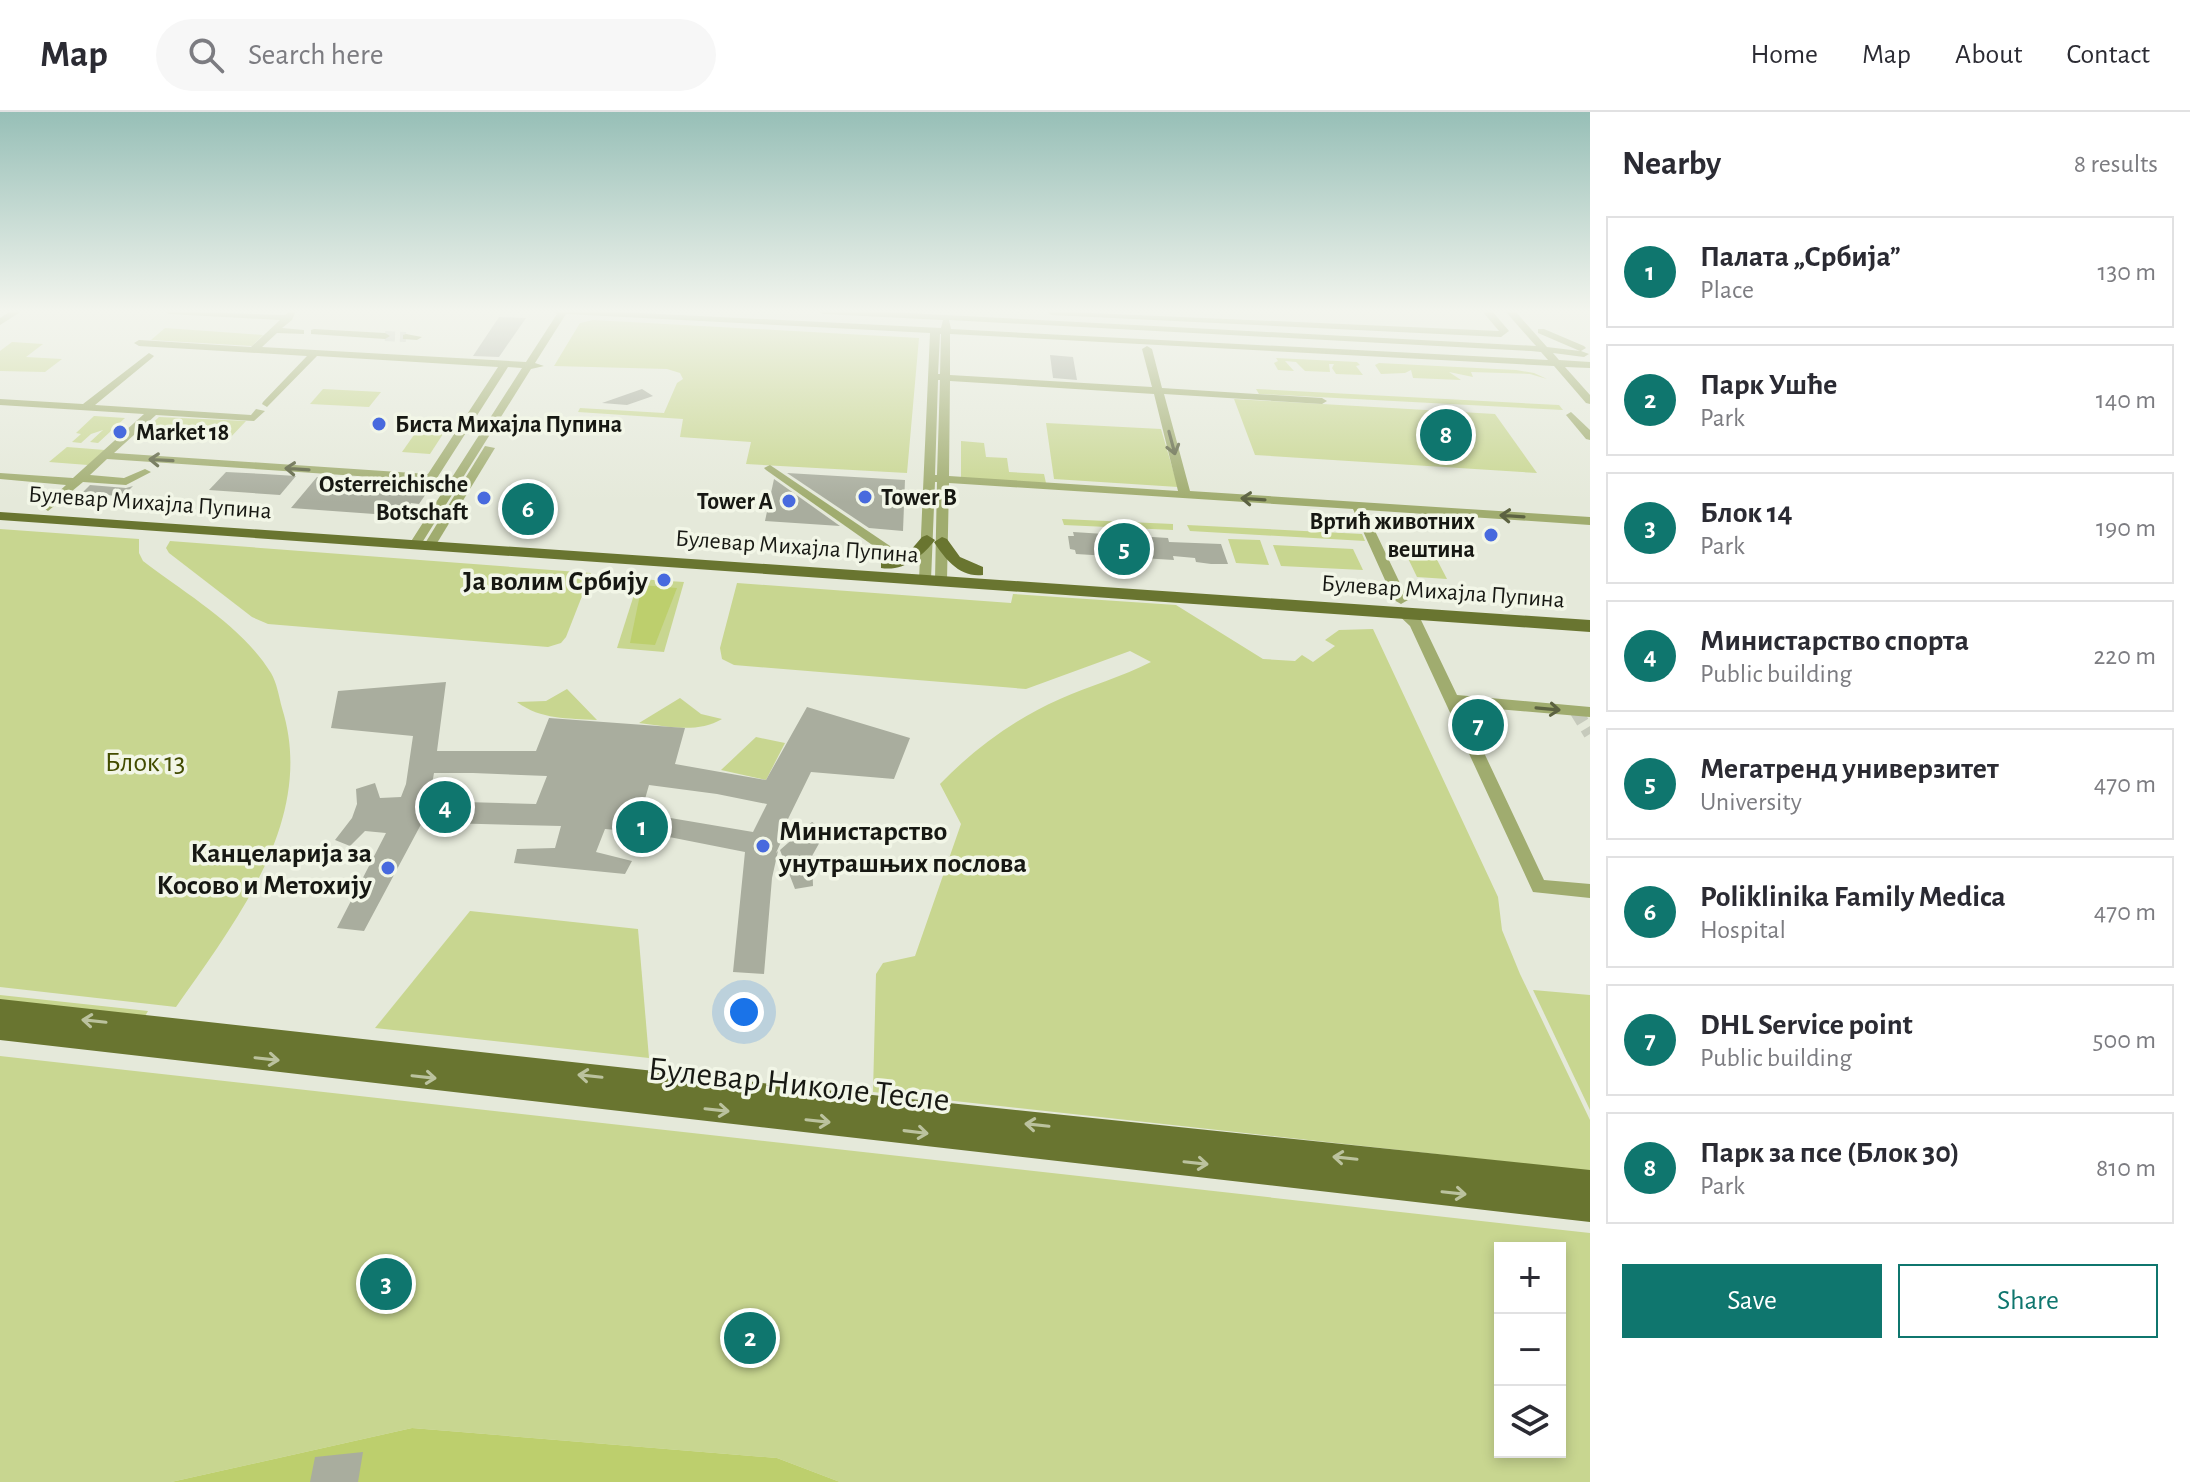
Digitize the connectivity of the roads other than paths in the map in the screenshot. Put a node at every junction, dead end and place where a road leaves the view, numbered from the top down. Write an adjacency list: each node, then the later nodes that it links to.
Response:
1 (126, 375): 14 (street)
2 (295, 375): 15 (street)
3 (498, 375): 17 (street)
4 (528, 375): 18 (street)
5 (939, 375): 8 (street)
6 (1154, 375): 10 (street)
7 (1556, 375): 9 (street)
8 (939, 378): 10 (street); 24 (street)
9 (1585, 388): 12 (street)
10 (1158, 391): 11 (street); 26 (street, one-way to 26)
11 (1322, 401)
12 (1590, 401)
13 (0, 402): 14 (street)
14 (86, 407): 15 (street)
15 (153, 412): 20 (street, Булевар Михајла Пупина)
16 (1571, 415): 19 (street)
17 (461, 432): 18 (street); 20 (street, Булевар Михајла Пупина, one-way to 20)
18 (491, 434): 33 (street)
19 (1590, 437)
20 (105, 456): 25 (street, Булевар Михајла Пупина)
21 (770, 468): 36 (street)
22 (145, 472): 25 (street)
23 (0, 476): 25 (street, Булевар Михајла Пупина)
24 (936, 478): 26 (street); 34 (street)
25 (78, 480): 29 (street, Булевар Михајла Пупина)
26 (1185, 495): 28 (street, one-way to 26)
27 (0, 504): 29 (main road, Булевар Михајла Пупина)
28 (1357, 506): 31 (street, one-way to 28); 39 (street)
29 (48, 507): 32 (main road, Булевар Михајла Пупина)
30 (0, 516): 32 (main road, Булевар Михајла Пупина)
31 (1590, 521)
32 (176, 522): 33 (main road, Булевар Михајла Пупина)
33 (426, 539): 35 (main road, Булевар Михајла Пупина)
34 (934, 541): 36 (main road); 37 (main road); 38 (street)
35 (669, 556): 36 (main road, Булевар Михајла Пупина); 38 (main road, Булевар Михајла Пупина)
36 (888, 558): 38 (main road, Булевар Михајла Пупина)
37 (977, 571): 38 (main road, Булевар Михајла Пупина); 39 (main road, Булевар Михајла Пупина)
38 (933, 574): 39 (main road, Булевар Михајла Пупина)
39 (1401, 606): 40 (main road, Булевар Михајла Пупина); 41 (main road, Булевар Михајла Пупина)
40 (1590, 613)
41 (1419, 618): 42 (main road, Булевар Михајла Пупина); 43 (street)
42 (1590, 626)
43 (1451, 700): 44 (street, one-way to 44); 45 (street)
44 (1590, 712)
45 (1590, 891)
46 (0, 1010): 48 (main road, Булевар Николе Тесле, one-way to 46)
47 (0, 1029): 49 (main road, Булевар Николе Тесле, one-way to 49)
48 (1590, 1183)
49 (1590, 1208)

